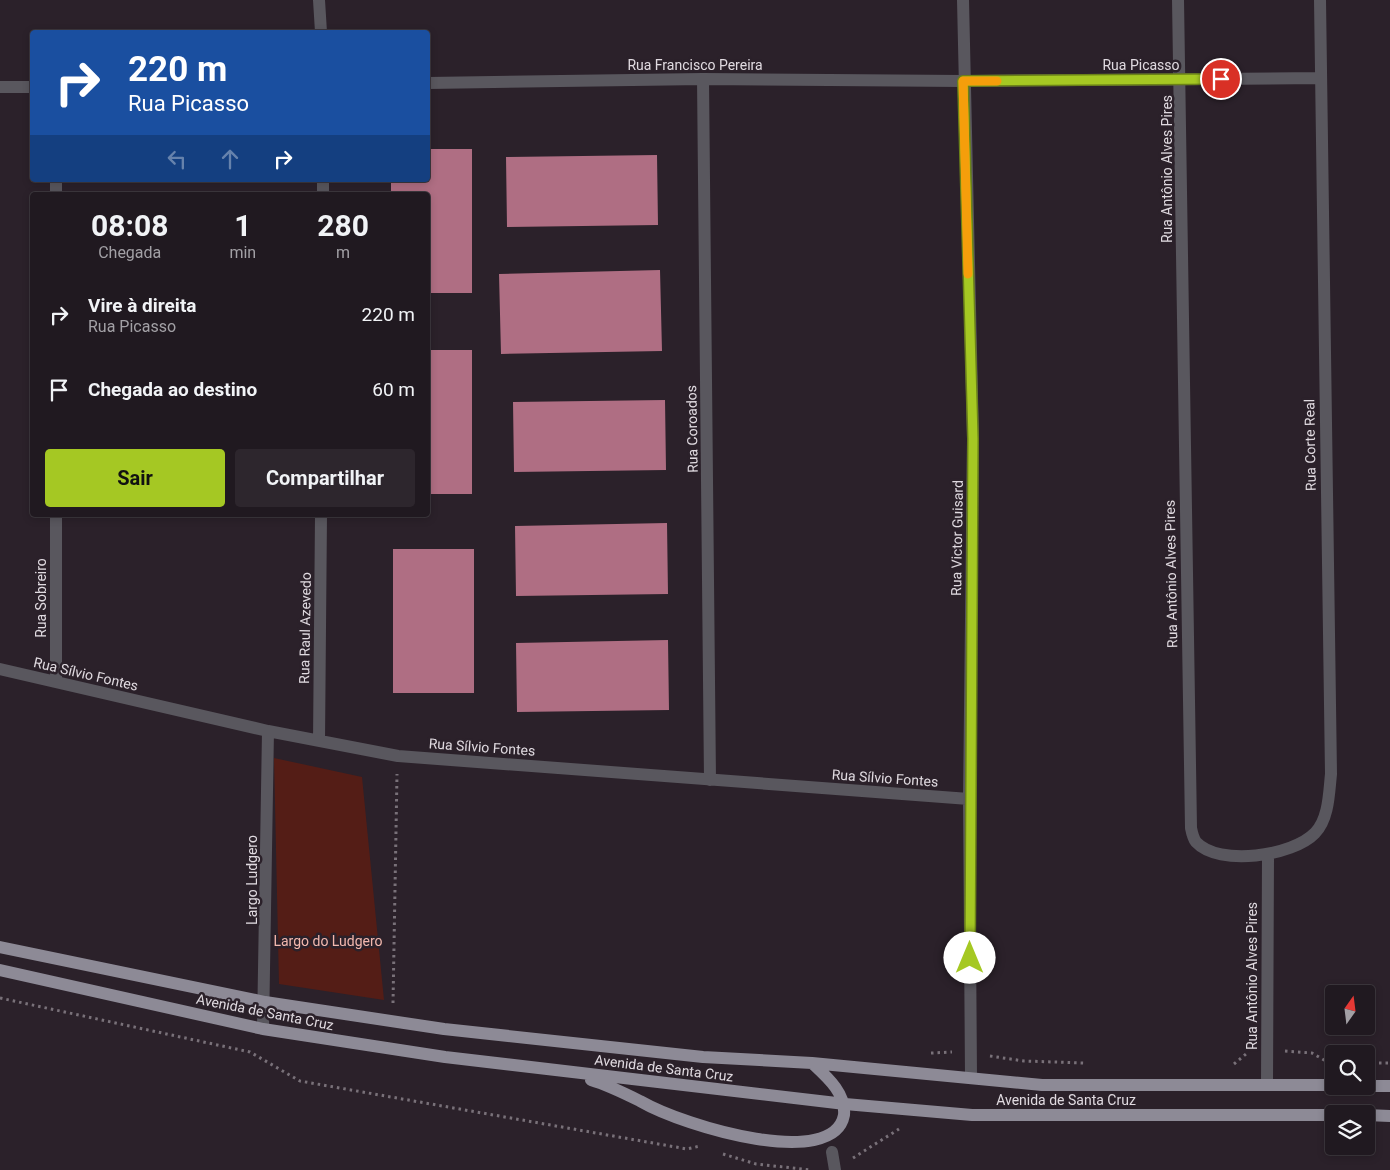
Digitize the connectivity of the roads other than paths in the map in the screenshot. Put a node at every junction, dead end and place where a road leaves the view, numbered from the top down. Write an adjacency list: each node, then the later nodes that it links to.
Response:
1 (319, 0): 5 (street)
2 (963, 0): 9 (street, Rua Victor Guisard)
3 (1178, 0): 8 (street, Rua Antônio Alves Pires)
4 (1320, 0): 6 (street, Rua Corte Real)
5 (321, 30)
6 (1320, 78): 8 (street, Rua Picasso); 21 (street, Rua Corte Real)
7 (703, 79): 9 (street, Rua Francisco Pereira); 10 (street, Rua Francisco Pereira); 19 (street, Rua Coroados)
8 (1181, 80): 9 (street, Rua Picasso); 21 (street, Rua Antônio Alves Pires)
9 (963, 81): 20 (street, Rua Victor Guisard)
10 (430, 83)
11 (0, 87): 12 (street)
12 (30, 87)
13 (56, 517): 16 (street, Rua Sobreiro)
14 (321, 517): 18 (street, Rua Raul Azevedo)
15 (0, 669): 16 (street, Rua Sílvio Fontes)
16 (56, 682): 17 (street, Rua Sílvio Fontes)
17 (268, 731): 18 (street, Rua Sílvio Fontes); 24 (street, Largo Ludgero)
18 (319, 741): 19 (street, Rua Sílvio Fontes)
19 (710, 780): 20 (street, Rua Sílvio Fontes)
20 (969, 799): 28 (street, Rua Victor Guisard)
21 (1268, 856): 29 (street, Rua Antônio Alves Pires)
22 (0, 947): 24 (main road, Avenida de Santa Cruz)
23 (0, 970): 25 (main road, Avenida de Santa Cruz)
24 (266, 1002): 25 (street, Largo Ludgero); 26 (main road, Avenida de Santa Cruz)
25 (263, 1029): 27 (main road, Avenida de Santa Cruz)
26 (812, 1063): 28 (main road, Avenida de Santa Cruz); 33 (main road)
27 (565, 1071): 33 (main road, Avenida de Santa Cruz); 37 (main road)
28 (971, 1076): 29 (main road, Avenida de Santa Cruz)
29 (1266, 1085): 30 (main road, Avenida de Santa Cruz)
30 (1325, 1085)
31 (1375, 1086): 32 (main road)
32 (1390, 1086)
33 (845, 1104): 34 (main road, Avenida de Santa Cruz); 38 (main road)
34 (1325, 1115)
35 (1375, 1115): 36 (main road)
36 (1390, 1116)
37 (715, 1147)
38 (827, 1155): 39 (street)
39 (835, 1170)

